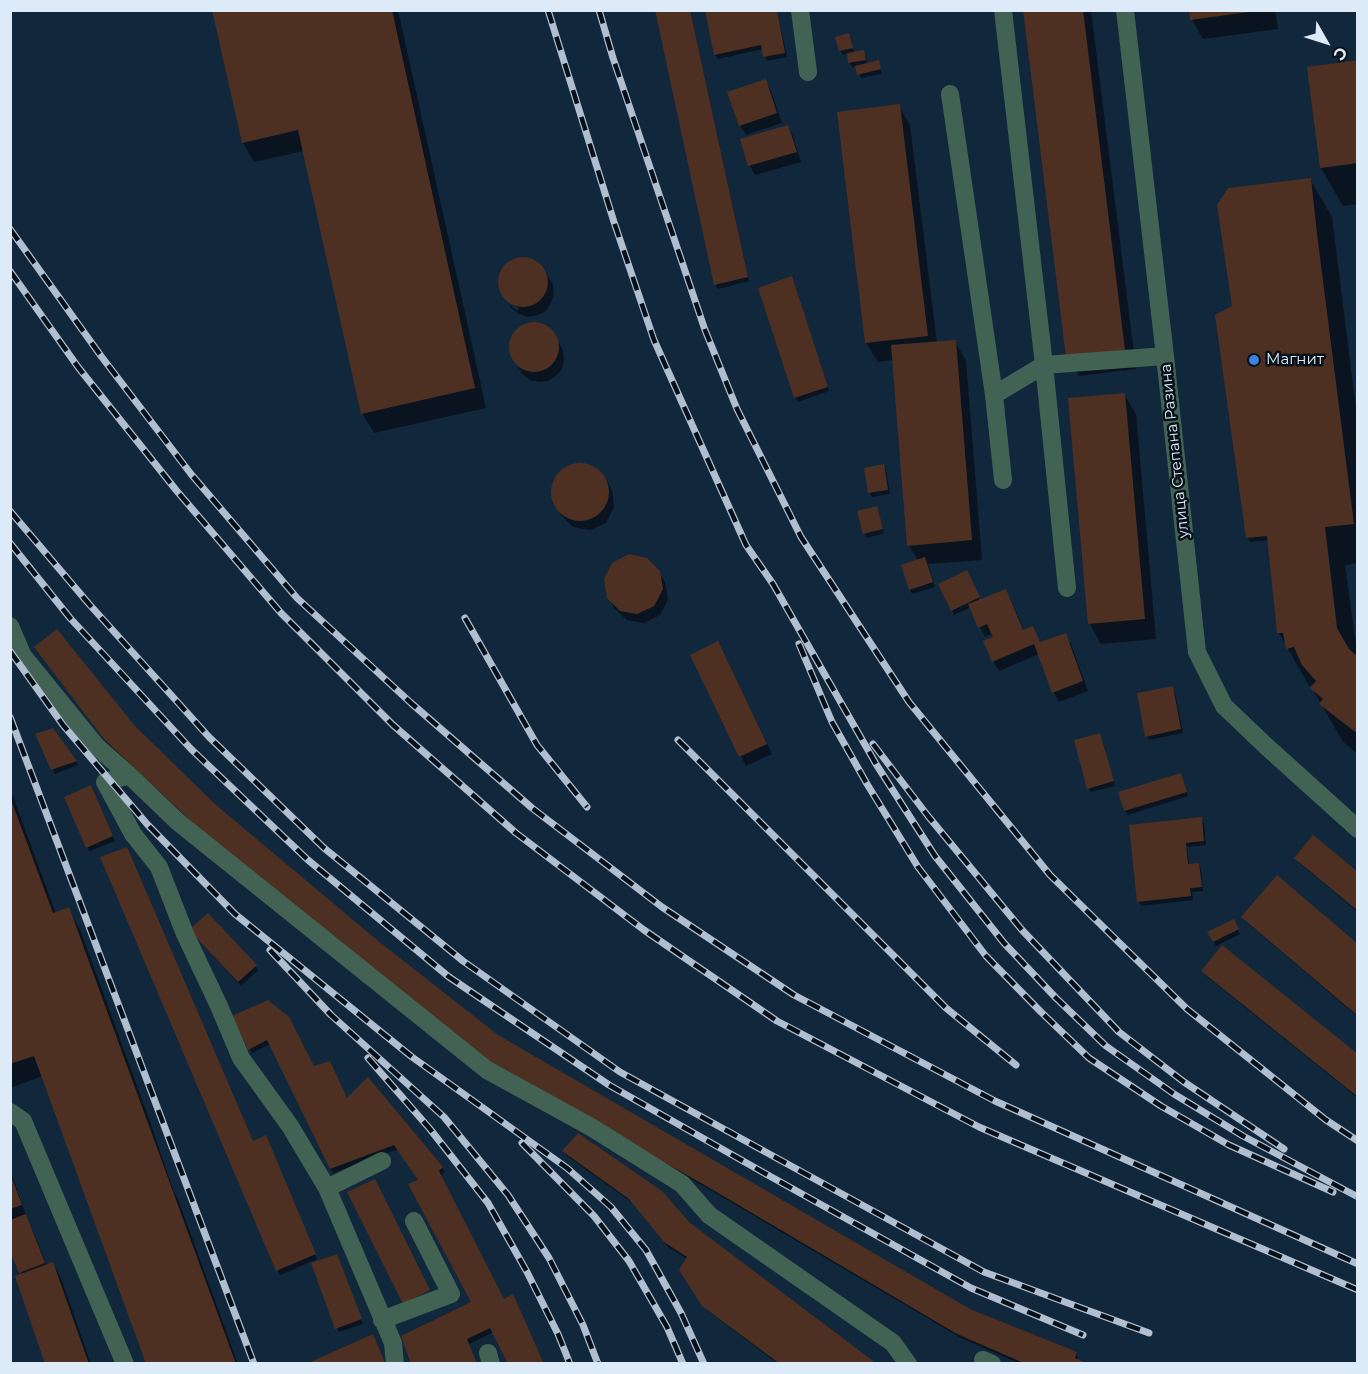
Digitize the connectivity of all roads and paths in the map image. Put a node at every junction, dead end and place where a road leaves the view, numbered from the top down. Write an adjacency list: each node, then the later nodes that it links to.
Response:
1 (800, 10): 4 (street)
2 (1003, 10): 7 (street)
3 (1125, 10): 6 (street, улица Степана Разина)
4 (808, 72)
5 (950, 94): 8 (street)
6 (1165, 356): 7 (street); 13 (street, улица Степана Разина)
7 (1044, 365): 8 (street); 10 (street)
8 (994, 395): 9 (street)
9 (1003, 480)
10 (1067, 588)
11 (10, 626): 12 (street)
12 (129, 775): 16 (street); 21 (street)
13 (1358, 829)
14 (10, 1112): 19 (street)
15 (382, 1161): 16 (street)
16 (327, 1188): 18 (street)
17 (414, 1221): 18 (street)
18 (382, 1320): 20 (street)
19 (125, 1364)
20 (395, 1364)
21 (908, 1364)

